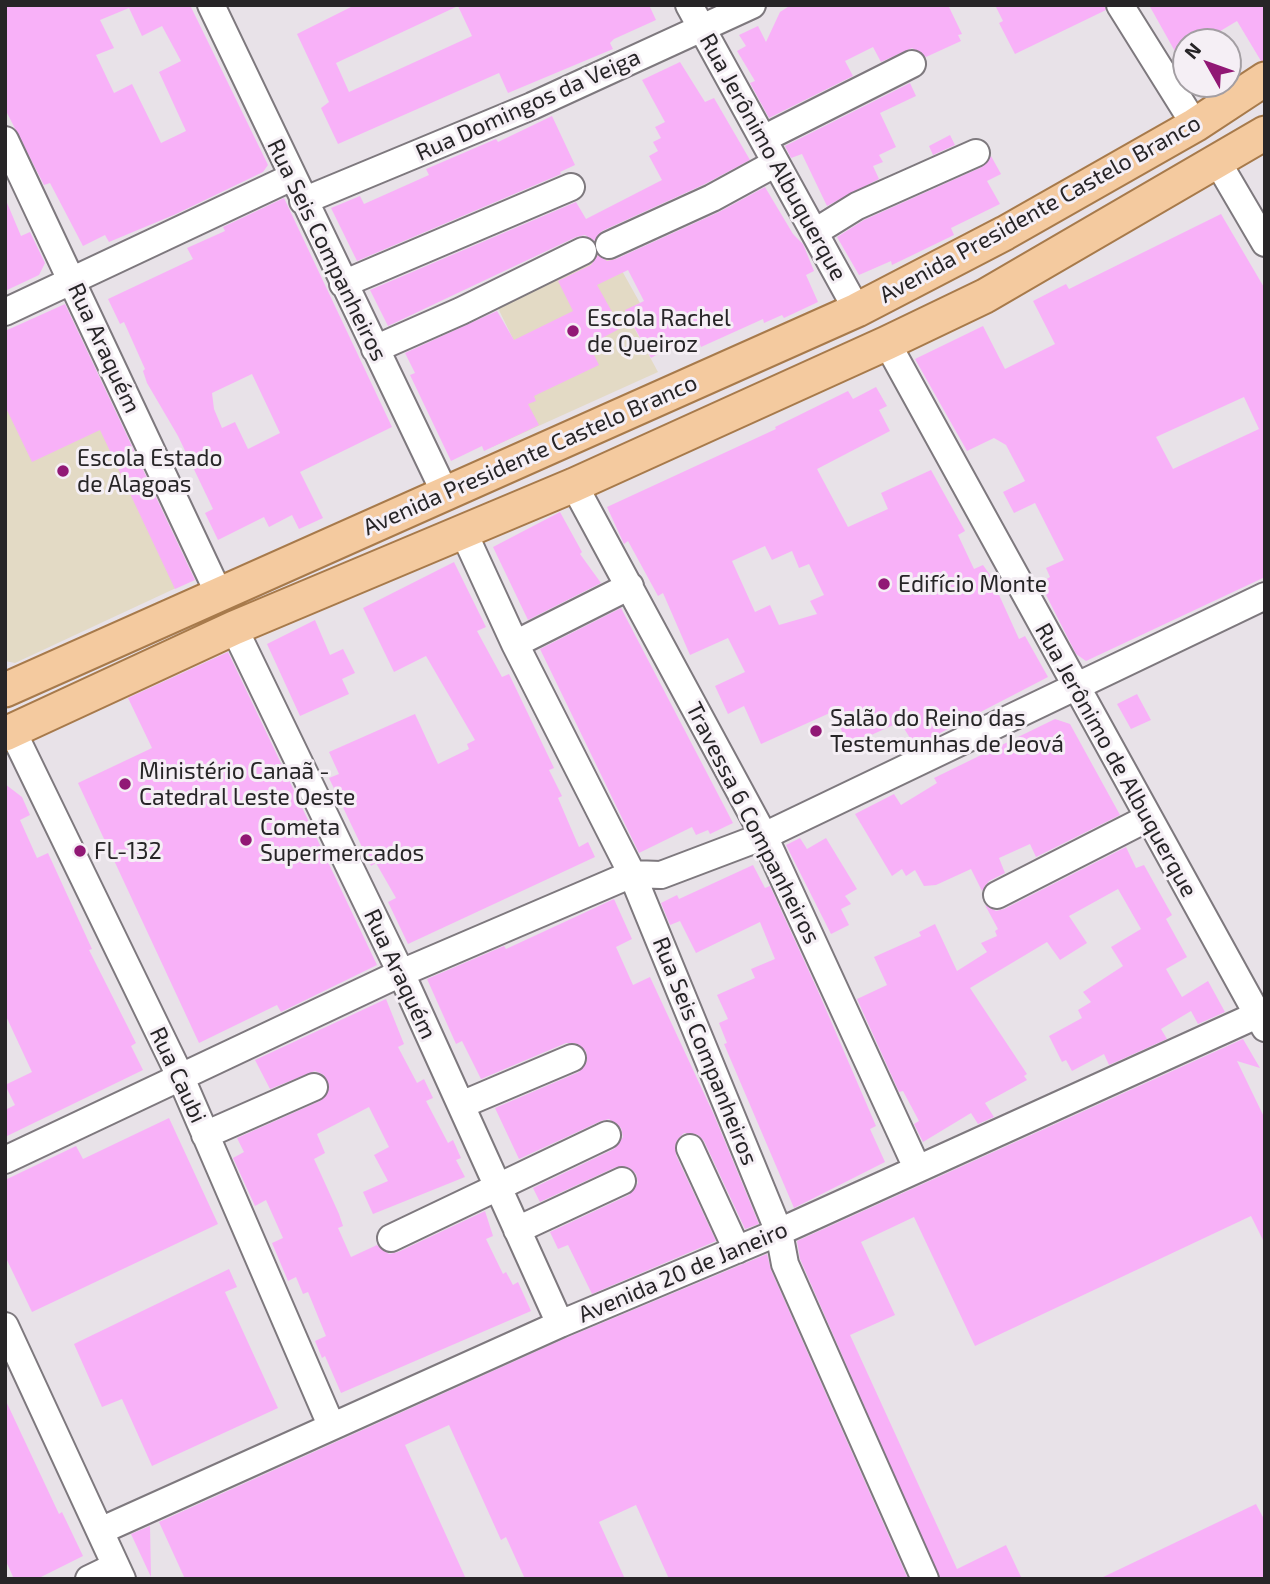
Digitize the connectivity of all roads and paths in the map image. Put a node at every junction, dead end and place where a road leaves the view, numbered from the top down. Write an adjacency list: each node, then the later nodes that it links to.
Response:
1 (211, 5): 14 (street, Rua Seis Companheiros)
2 (752, 5): 4 (street, Rua Domingos da Veiga)
3 (1132, 9): 7 (street)
4 (696, 17): 9 (street, Rua Jerônimo Albuquerque); 16 (street, Rua Domingos da Veiga)
5 (912, 64): 9 (street)
6 (1265, 79): 7 (main road, Avenida Presidente Castelo Branco)
7 (1195, 125): 23 (main road, Avenida Presidente Castelo Branco)
8 (1265, 133): 12 (main road, Avenida Presidente Castelo Branco)
9 (763, 139): 13 (street, Rua Jerônimo Albuquerque)
10 (5, 140): 21 (street, Rua Araquém)
11 (976, 153): 17 (street)
12 (1217, 161): 18 (street); 25 (main road, Avenida Presidente Castelo Branco)
13 (776, 163): 17 (street, Rua Jerônimo Albuquerque); 19 (street)
14 (292, 177): 16 (street, Rua Seis Companheiros); 21 (street)
15 (571, 187): 22 (street)
16 (303, 201): 22 (street, Rua Seis Companheiros)
17 (815, 232): 23 (street, Rua Jerônimo Albuquerque)
18 (1265, 243)
19 (609, 245)
20 (583, 251): 26 (street)
21 (72, 280): 24 (street); 31 (street, Rua Araquém)
22 (343, 284): 26 (street, Rua Seis Companheiros)
23 (857, 310): 28 (main road, Avenida Presidente Castelo Branco)
24 (5, 312)
25 (887, 343): 27 (main road, Avenida Presidente Castelo Branco); 35 (street, Rua Jerônimo de Albuquerque)
26 (375, 349): 28 (street, Rua Seis Companheiros)
27 (574, 485): 29 (main road, Avenida Presidente Castelo Branco); 30 (street, Travessa 6 Companheiros)
28 (445, 493): 31 (main road, Avenida Presidente Castelo Branco)
29 (463, 531): 33 (main road, Avenida Presidente Castelo Branco); 34 (street, Rua Seis Companheiros)
30 (630, 586): 34 (street); 39 (street, Travessa 6 Companheiros)
31 (219, 594): 36 (main road, Avenida Presidente Castelo Branco)
32 (1265, 596): 35 (street)
33 (233, 628): 37 (main road, Avenida Presidente Castelo Branco); 42 (street, Rua Araquém)
34 (515, 644): 40 (street, Rua Seis Companheiros)
35 (1074, 685): 38 (street, Rua Jerônimo de Albuquerque); 39 (street)
36 (5, 690)
37 (9, 732): 45 (street, Rua Caubi)
38 (1148, 818): 41 (street); 43 (street, Rua Jerônimo de Albuquerque)
39 (765, 836): 40 (street); 52 (street, Travessa 6 Companheiros)
40 (632, 874): 42 (street); 56 (street, Rua Seis Companheiros)
41 (997, 895)
42 (401, 973): 45 (street); 47 (street, Rua Araquém)
43 (1262, 1019): 52 (street, Avenida 20 de Janeiro)
44 (572, 1058): 47 (street)
45 (181, 1078): 48 (street, Rua Caubi); 51 (street)
46 (314, 1087): 48 (street)
47 (461, 1105): 54 (street, Rua Araquém)
48 (205, 1135): 61 (street, Rua Caubi)
49 (607, 1135): 54 (street)
50 (690, 1148): 58 (street)
51 (5, 1160)
52 (917, 1168): 56 (street, Avenida 20 de Janeiro)
53 (622, 1181): 55 (street)
54 (498, 1187): 55 (street, Rua Araquém); 57 (street)
55 (517, 1230): 59 (street, Rua Araquém)
56 (779, 1232): 58 (street, Avenida 20 de Janeiro); 65 (street, Rua Seis Companheiros)
57 (391, 1238)
58 (737, 1250): 59 (street, Avenida 20 de Janeiro)
59 (560, 1324): 61 (street, Avenida 20 de Janeiro)
60 (5, 1326): 62 (street)
61 (331, 1425): 62 (street, Avenida 20 de Janeiro)
62 (100, 1531): 63 (street)
63 (119, 1572): 64 (street)
64 (89, 1579)
65 (925, 1579)

